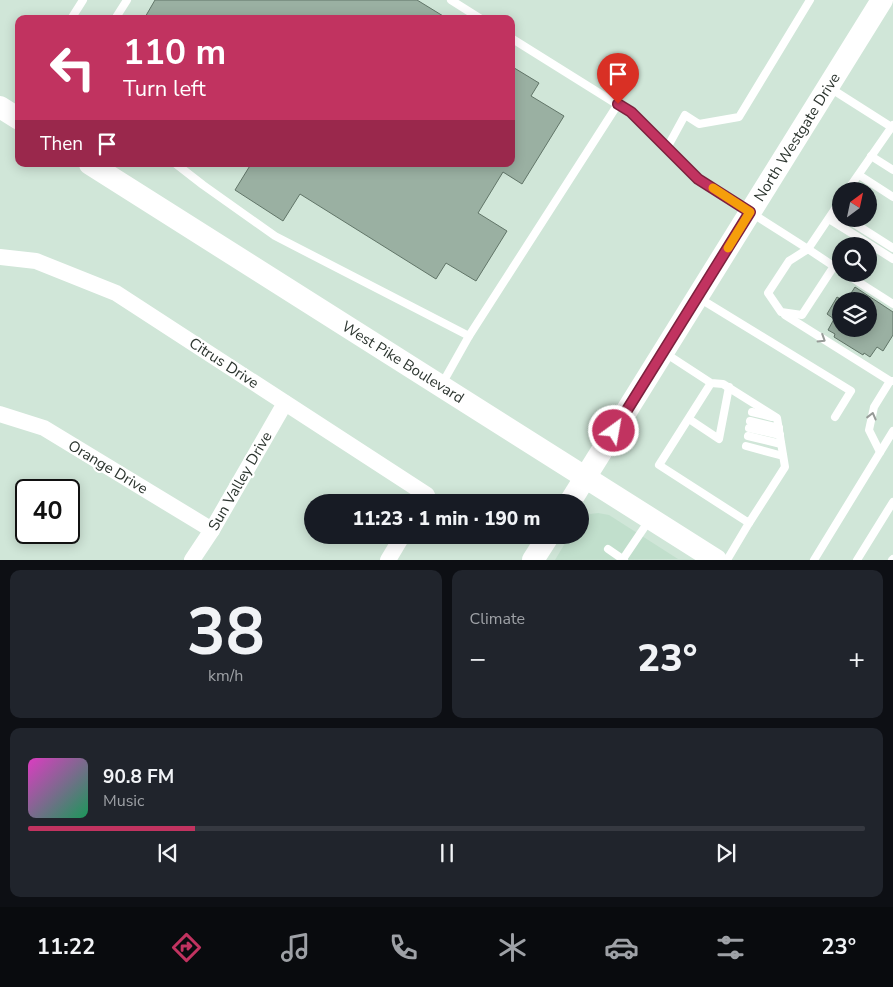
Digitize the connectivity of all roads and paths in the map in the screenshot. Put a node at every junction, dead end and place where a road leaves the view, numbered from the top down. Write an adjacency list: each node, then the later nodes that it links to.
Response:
1 (83, 0): 6 (lane)
2 (128, 0): 7 (lane)
3 (451, 0): 8 (lane)
4 (810, 0): 13 (lane)
5 (882, 0): 10 (street, North Westgate Drive)
6 (74, 15)
7 (118, 15)
8 (475, 15)
9 (515, 40): 11 (lane)
10 (828, 86): 12 (lane); 21 (street, North Westgate Drive)
11 (618, 104): 13 (lane); 34 (lane)
12 (893, 127): 14 (lane)
13 (667, 148): 21 (lane)
14 (871, 156): 17 (lane); 18 (lane)
15 (95, 167): 38 (street, West Pike Boulevard)
16 (180, 167): 34 (lane)
17 (893, 170)
18 (859, 175): 19 (lane); 20 (lane)
19 (854, 182)
20 (893, 197)
21 (750, 212): 25 (lane); 31 (street, North Westgate Drive)
22 (832, 214): 23 (lane)
23 (829, 219): 24 (lane); 25 (lane); 27 (lane)
24 (893, 248)
25 (808, 249): 28 (lane); 33 (lane)
26 (0, 256): 40 (street, Citrus Drive)
27 (893, 259)
28 (832, 264)
29 (832, 276): 33 (lane)
30 (859, 282): 32 (lane)
31 (698, 297): 35 (street, North Westgate Drive); 44 (lane)
32 (893, 304)
33 (781, 312): 36 (lane, one-way to 36)
34 (469, 336): 38 (lane)
35 (663, 352): 37 (lane); 55 (street, North Westgate Drive)
36 (891, 381): 53 (lane, one-way to 36)
37 (711, 384): 39 (lane); 46 (lane)
38 (441, 386): 55 (street, West Pike Boulevard)
39 (728, 387): 43 (lane); 45 (lane)
40 (285, 402): 56 (street, Citrus Drive); 61 (street, Sun Valley Drive)
41 (752, 412): 45 (lane)
42 (0, 414): 61 (street, Orange Drive)
43 (724, 416): 43 (lane); 49 (lane)
44 (835, 417)
45 (778, 418): 48 (lane)
46 (689, 419): 49 (lane); 60 (lane)
47 (893, 431): 53 (lane)
48 (779, 432): 51 (lane); 51 (lane)
49 (718, 439): 50 (lane)
50 (727, 441)
51 (781, 444): 54 (lane)
52 (746, 446): 54 (lane)
53 (880, 452): 71 (lane)
54 (783, 456): 60 (lane)
55 (585, 478): 57 (street, North Westgate Drive); 59 (street, West Pike Boulevard)
56 (427, 494)
57 (575, 494)
58 (893, 502): 72 (lane)
59 (650, 518): 65 (lane); 69 (street, West Pike Boulevard)
60 (749, 523): 70 (lane)
61 (212, 530): 66 (street, Sun Valley Drive)
62 (397, 544): 67 (street)
63 (543, 544): 68 (street)
64 (608, 549): 65 (lane)
65 (624, 559)
66 (192, 560)
67 (388, 560)
68 (533, 560)
69 (716, 560)
70 (727, 560)
71 (814, 560)
72 (857, 560)

